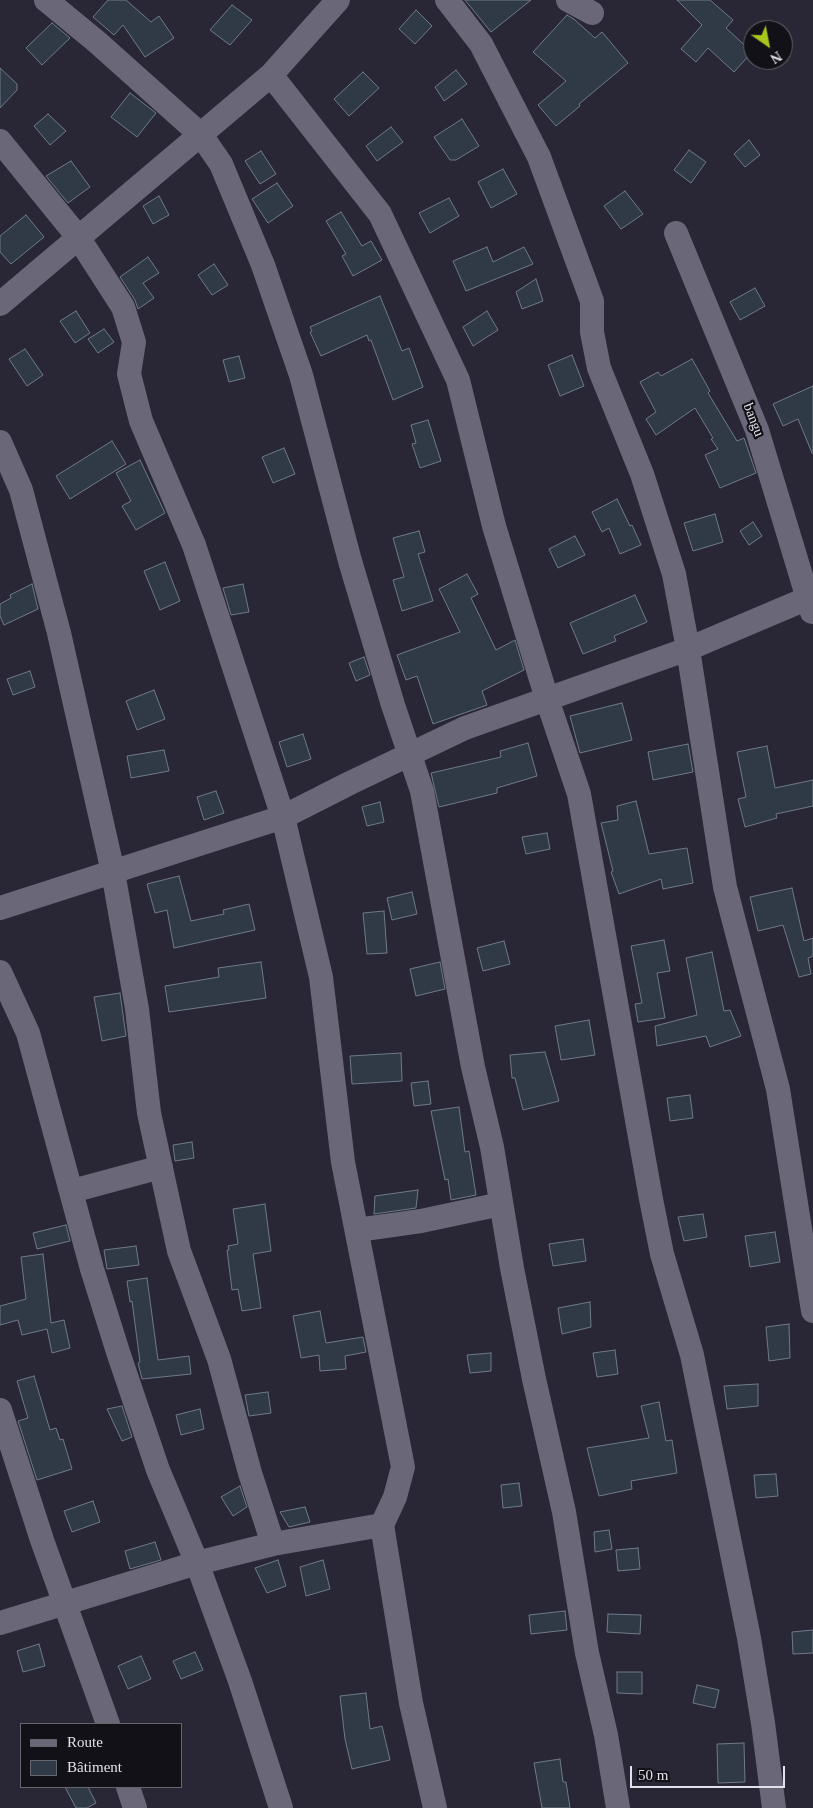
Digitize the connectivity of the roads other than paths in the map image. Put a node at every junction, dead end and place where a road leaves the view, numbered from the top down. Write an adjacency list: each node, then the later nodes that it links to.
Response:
1 (46, 0): 7 (street)
2 (338, 0): 6 (street)
3 (447, 0): 14 (street)
4 (568, 0): 5 (street)
5 (592, 13)
6 (271, 75): 7 (street); 15 (street)
7 (201, 135): 10 (street); 16 (street)
8 (0, 141): 10 (street)
9 (676, 233): 13 (street, bangu)
10 (78, 237): 11 (street); 17 (street)
11 (0, 304)
12 (0, 442): 18 (street)
13 (812, 603): 14 (street)
14 (688, 649): 15 (street); 25 (street)
15 (547, 699): 16 (street); 38 (street)
16 (409, 755): 17 (street); 23 (street)
17 (283, 817): 18 (street); 24 (street)
18 (113, 872): 19 (street); 21 (street)
19 (0, 908)
20 (0, 972): 22 (street)
21 (161, 1168): 22 (street); 28 (street)
22 (72, 1191): 29 (street)
23 (501, 1204): 24 (street); 37 (street)
24 (357, 1230): 27 (street)
25 (813, 1311)
26 (0, 1410): 30 (street)
27 (382, 1525): 28 (street); 36 (street)
28 (273, 1544): 29 (street)
29 (197, 1563): 30 (street); 35 (street)
30 (67, 1604): 31 (street); 32 (street)
31 (0, 1623)
32 (108, 1723)
33 (128, 1788): 34 (street)
34 (135, 1808)
35 (281, 1808)
36 (435, 1808)
37 (618, 1808)
38 (774, 1808)

